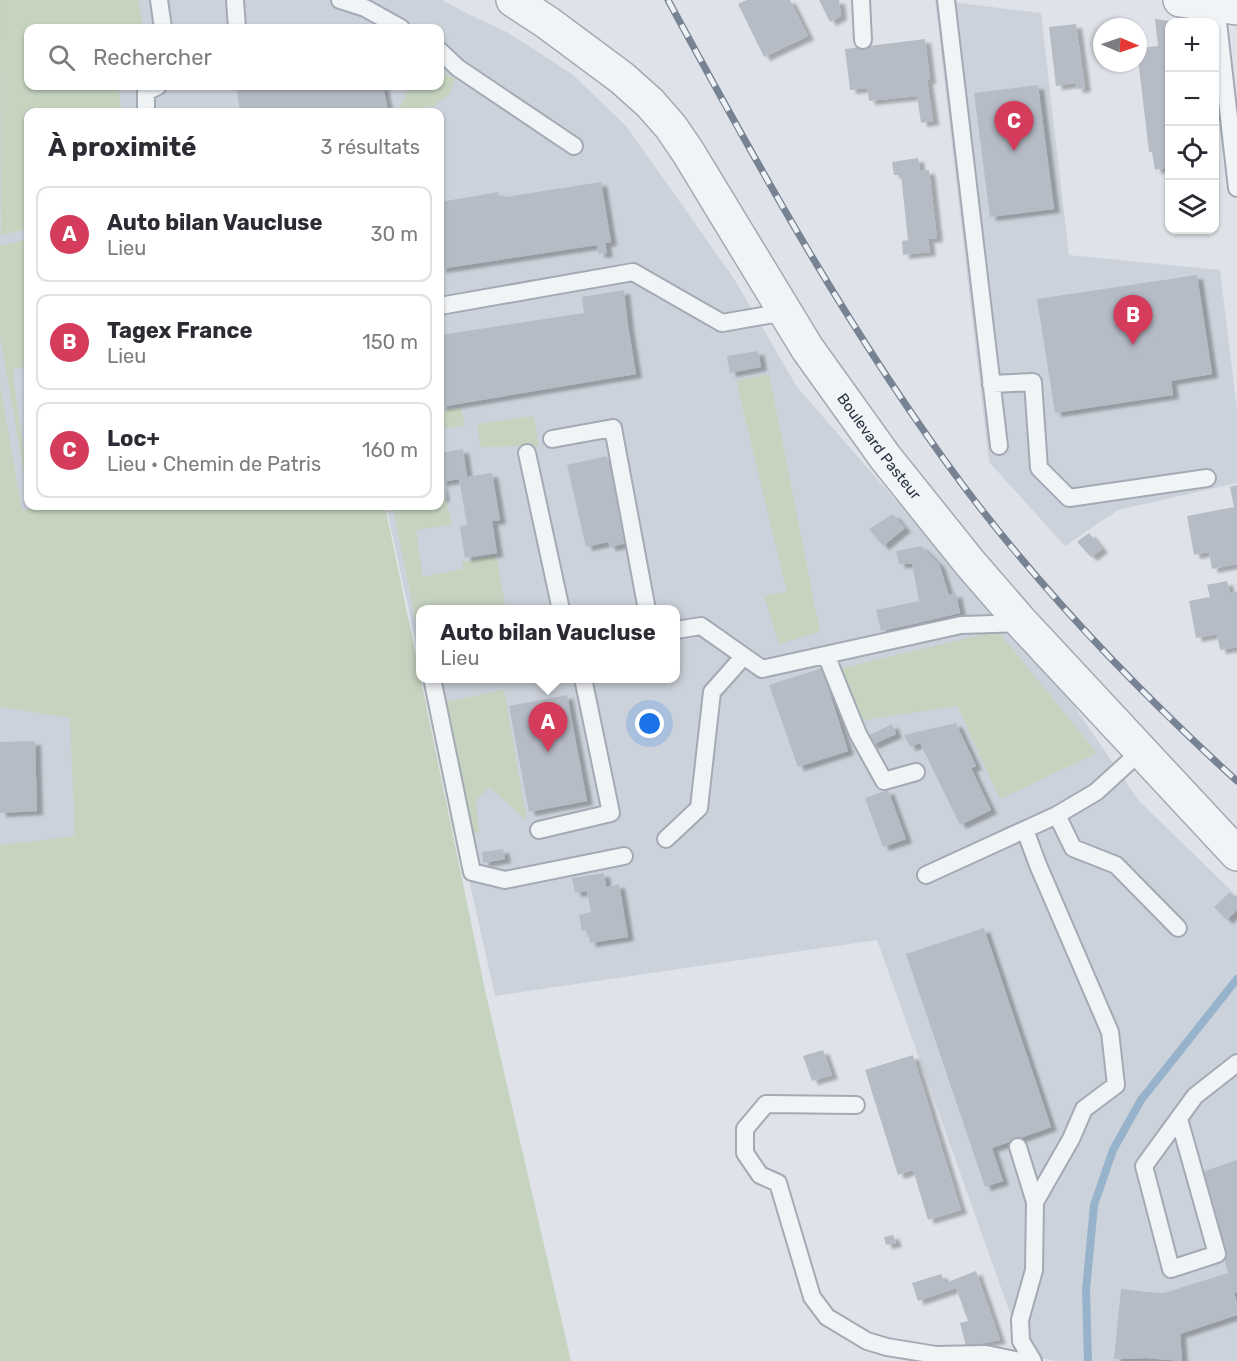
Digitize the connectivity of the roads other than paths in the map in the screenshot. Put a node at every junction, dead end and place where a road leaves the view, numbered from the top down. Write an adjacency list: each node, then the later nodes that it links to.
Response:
1 (159, 0): 10 (lane)
2 (236, 0): 11 (lane)
3 (340, 0): 12 (lane)
4 (513, 0): 9 (street, Boulevard Pasteur)
5 (861, 0): 13 (lane)
6 (946, 0): 21 (lane)
7 (1180, 0): 8 (street)
8 (1226, 6): 18 (lane)
9 (543, 12): 20 (street, Boulevard Pasteur)
10 (162, 24)
11 (237, 24)
12 (394, 24)
13 (863, 40)
14 (444, 55): 17 (lane)
15 (150, 90): 16 (lane)
16 (146, 108)
17 (574, 146)
18 (1237, 188)
19 (444, 305): 20 (lane)
20 (785, 312): 28 (street, Boulevard Pasteur)
21 (991, 384): 23 (lane); 25 (lane)
22 (552, 439): 27 (lane)
23 (999, 446)
24 (527, 453): 26 (lane)
25 (1207, 478)
26 (560, 605)
27 (646, 605)
28 (1022, 623): 30 (lane); 34 (street, Boulevard Pasteur)
29 (680, 629): 31 (lane)
30 (826, 655): 31 (lane); 35 (lane)
31 (744, 656): 39 (lane)
32 (433, 683): 41 (lane)
33 (584, 683): 37 (lane)
34 (1142, 750): 36 (lane); 40 (street, Boulevard Pasteur)
35 (916, 772)
36 (1057, 815): 38 (lane); 43 (lane)
37 (539, 830)
38 (1025, 830): 42 (lane); 48 (lane)
39 (666, 839)
40 (1237, 854)
41 (624, 856)
42 (926, 875)
43 (1178, 928)
44 (1237, 1063): 46 (lane)
45 (856, 1105): 49 (lane)
46 (1179, 1119): 46 (lane)
47 (1018, 1147): 48 (lane)
48 (1035, 1202): 50 (lane)
49 (1020, 1361)
50 (1033, 1361)

